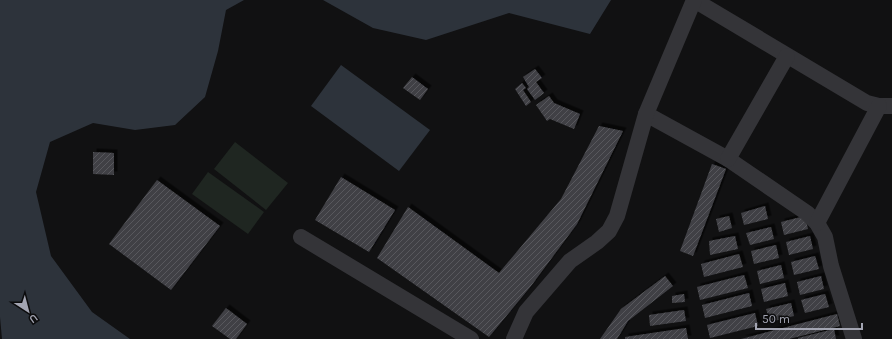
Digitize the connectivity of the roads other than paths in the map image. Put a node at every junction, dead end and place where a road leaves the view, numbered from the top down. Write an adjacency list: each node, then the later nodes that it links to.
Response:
1 (694, 0): 2 (lane); 4 (lane)
2 (787, 56): 3 (lane); 5 (lane)
3 (885, 106): 6 (lane)
4 (646, 114): 5 (lane); 9 (lane)
5 (728, 159): 6 (lane)
6 (818, 223): 10 (lane)
7 (301, 237): 8 (lane)
8 (471, 339)
9 (514, 339)
10 (854, 339)

